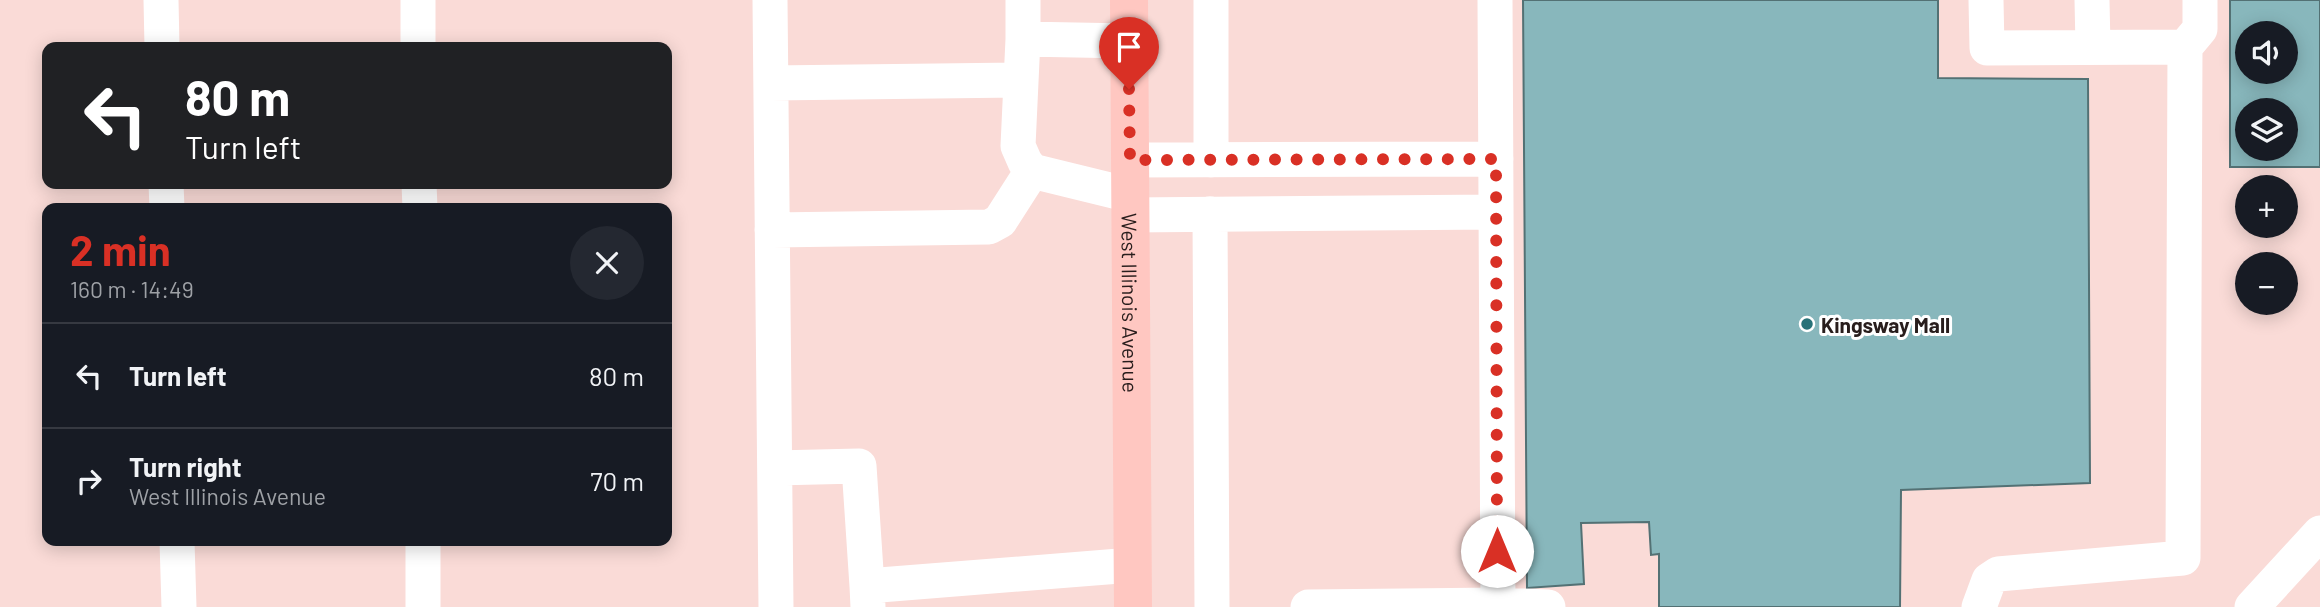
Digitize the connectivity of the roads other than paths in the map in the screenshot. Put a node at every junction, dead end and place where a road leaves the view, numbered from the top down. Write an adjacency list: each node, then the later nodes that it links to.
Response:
1 (160, 0): 13 (street)
2 (418, 0): 14 (street)
3 (770, 0): 18 (street)
4 (1023, 0): 11 (street)
5 (1129, 0): 12 (main road, West Illinois Avenue)
6 (1211, 0): 20 (street)
7 (1495, 0): 19 (street)
8 (1986, 0): 15 (street)
9 (2092, 0): 15 (street)
10 (2200, 0): 16 (street)
11 (1023, 39): 12 (street); 17 (street)
12 (1129, 41): 22 (main road, West Illinois Avenue)
13 (162, 42)
14 (418, 42)
15 (2093, 47): 16 (street)
16 (2185, 47): 40 (street)
17 (1021, 80): 18 (street); 21 (street)
18 (771, 83): 25 (street)
19 (1496, 159): 20 (street); 23 (street)
20 (1211, 160): 22 (street)
21 (1032, 171): 22 (street); 25 (street)
22 (1130, 190): 24 (street); 30 (main road, West Illinois Avenue)
23 (1496, 212): 24 (street); 32 (street)
24 (1210, 214): 37 (street)
25 (772, 230): 26 (street)
26 (775, 468): 31 (street); 35 (street)
27 (2320, 533): 41 (street)
28 (177, 546): 33 (street)
29 (423, 546): 34 (street)
30 (1132, 565): 31 (street); 36 (main road, West Illinois Avenue)
31 (867, 597)
32 (1498, 606): 38 (street); 39 (street)
33 (179, 607)
34 (423, 607)
35 (776, 607)
36 (1133, 607)
37 (1212, 607)
38 (1308, 607)
39 (1548, 607)
40 (1979, 607)
41 (2252, 607)

